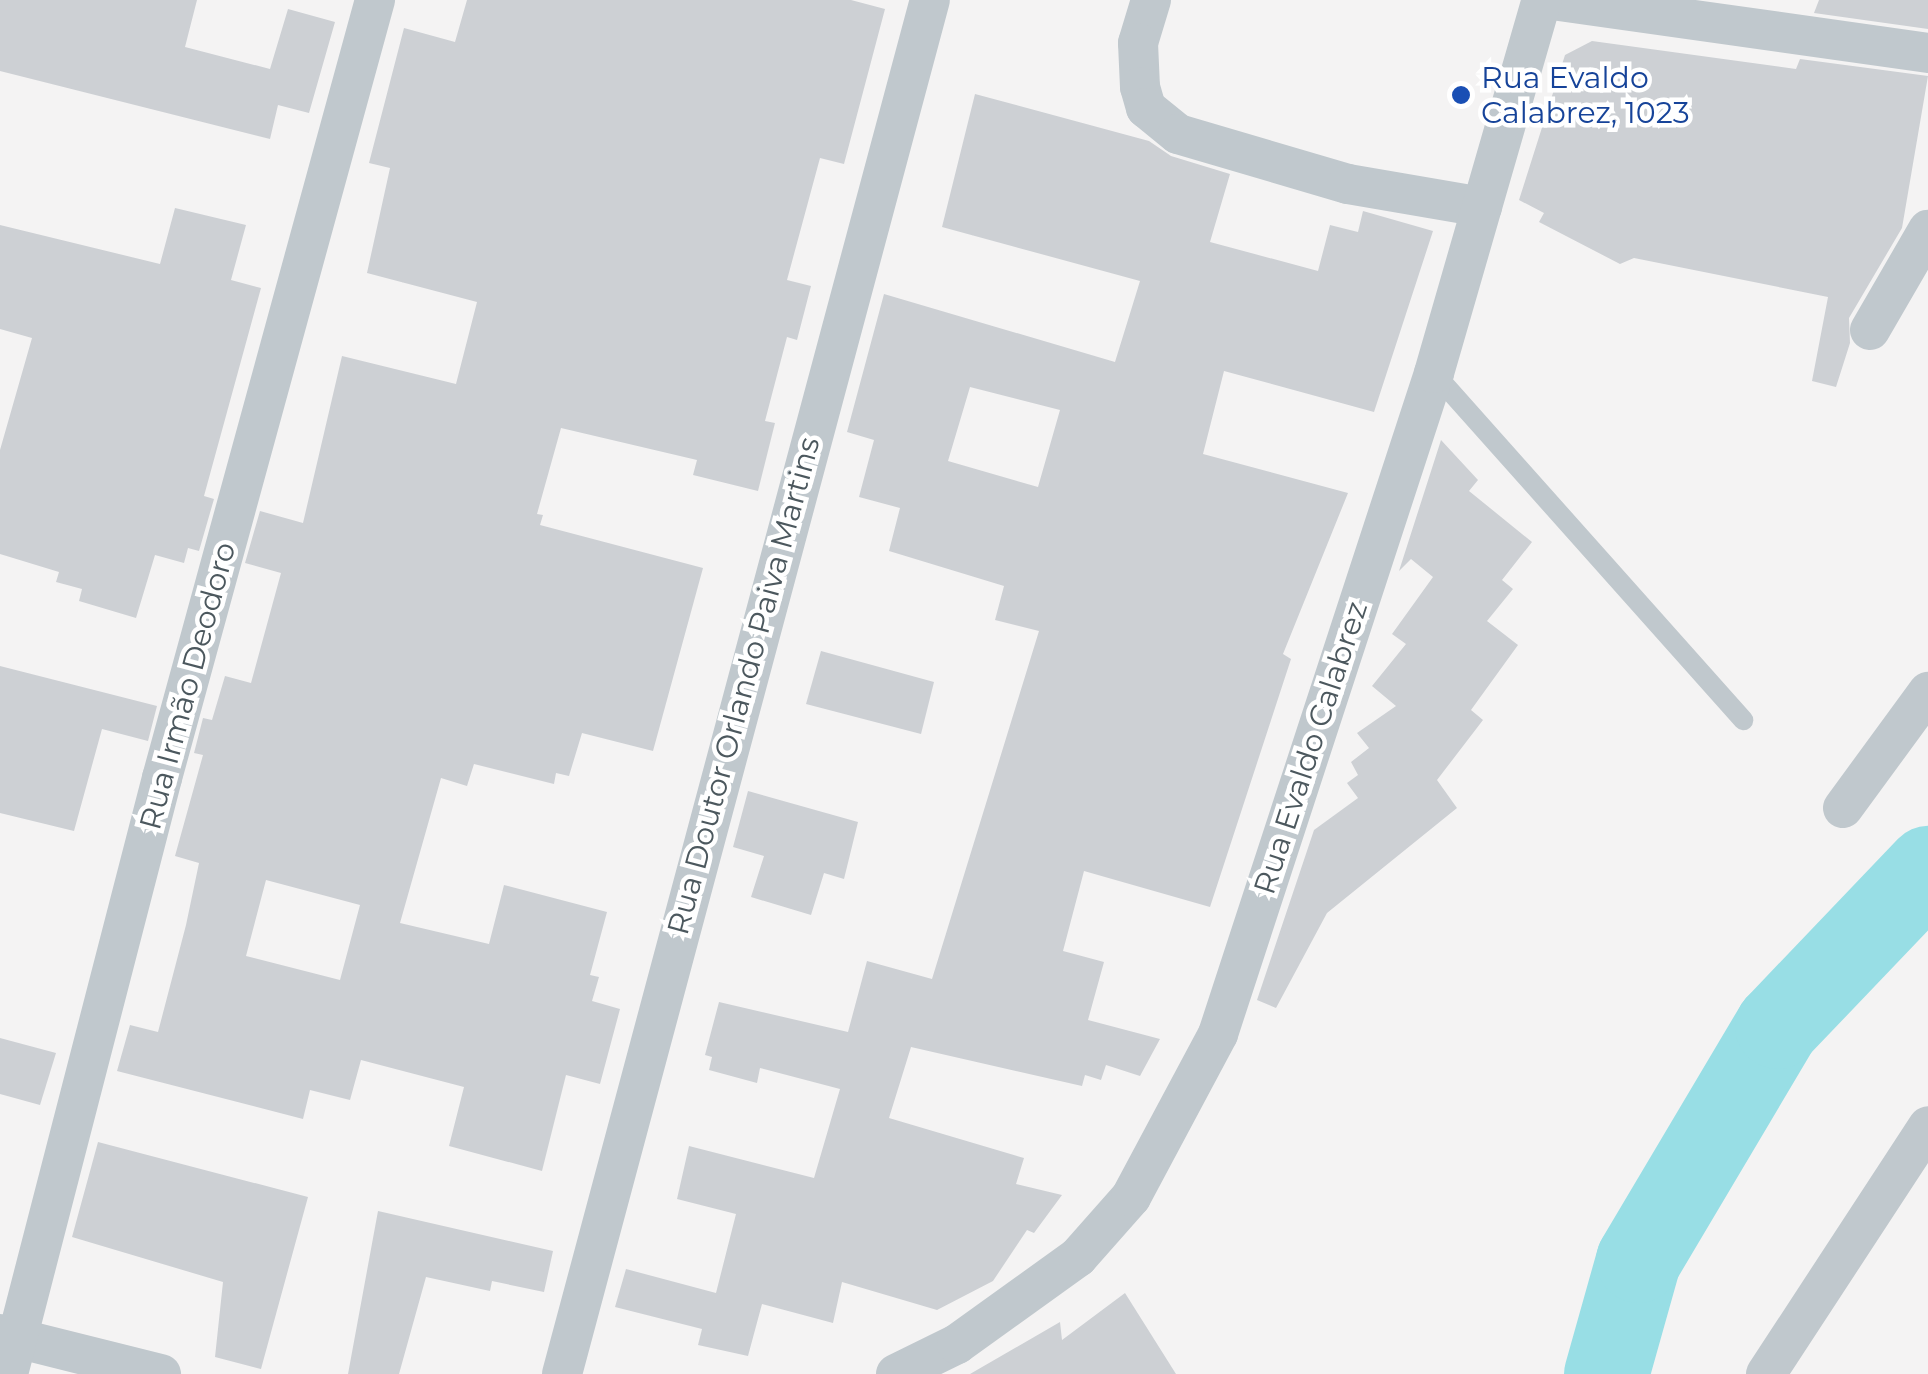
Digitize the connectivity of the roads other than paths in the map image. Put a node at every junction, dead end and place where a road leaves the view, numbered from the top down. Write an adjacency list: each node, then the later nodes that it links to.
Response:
1 (375, 0): 15 (street, Rua Irmão Deodoro)
2 (930, 0): 17 (street, Rua Doutor Orlando Paiva Martins)
3 (1151, 0): 7 (street)
4 (1542, 0): 7 (street, Rua Evaldo Calabrez)
5 (1552, 0): 6 (street)
6 (1928, 52)
7 (1482, 208): 10 (street, Rua Evaldo Calabrez)
8 (1928, 230): 9 (street)
9 (1870, 330)
10 (1434, 373): 12 (lane); 18 (street, Rua Evaldo Calabrez)
11 (1928, 692): 13 (street)
12 (1743, 720)
13 (1843, 808)
14 (1928, 1126): 19 (street)
15 (9, 1349): 16 (street)
16 (161, 1374)
17 (562, 1374)
18 (896, 1374)
19 (1766, 1374)

